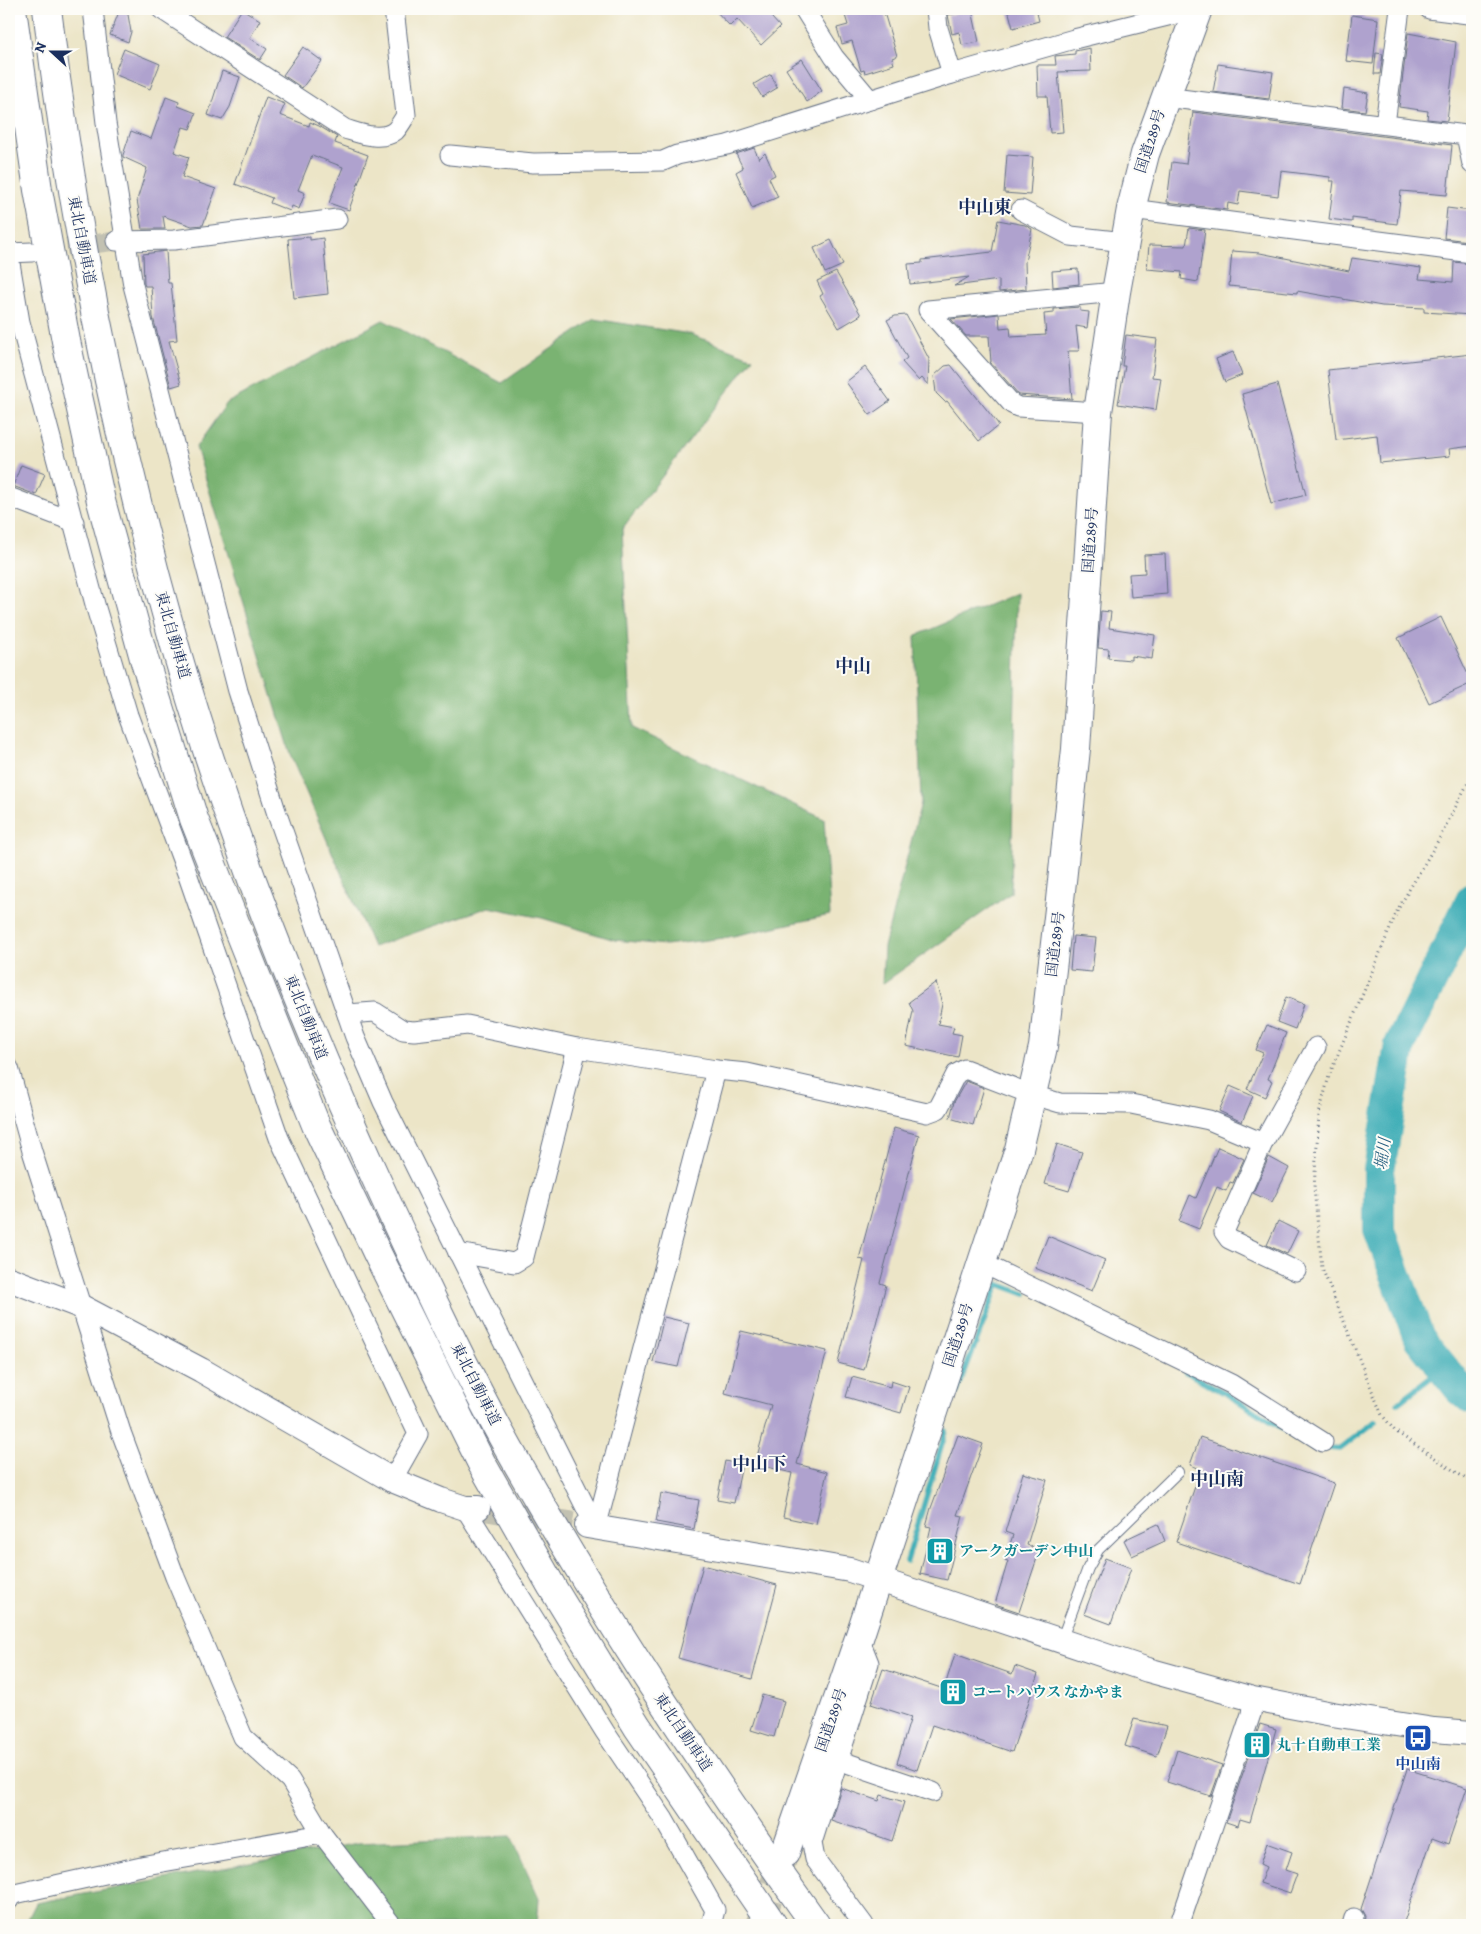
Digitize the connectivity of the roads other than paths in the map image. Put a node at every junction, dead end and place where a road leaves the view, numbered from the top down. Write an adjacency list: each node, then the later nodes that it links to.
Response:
1 (12, 9): 60 (highway, 東北自動車道)
2 (47, 9): 61 (highway, 東北自動車道)
3 (93, 9): 21 (street)
4 (161, 9): 5 (street)
5 (394, 9)
6 (804, 9): 14 (street)
7 (936, 9): 12 (street)
8 (1197, 9): 12 (street); 13 (highway, 国道289号)
9 (1400, 9): 15 (street)
10 (1429, 9): 11 (street)
11 (1468, 14)
12 (952, 74): 14 (street)
13 (1165, 97): 15 (street); 18 (highway, 国道289号)
14 (870, 100): 16 (street)
15 (1385, 124): 17 (street)
16 (450, 155)
17 (1472, 164)
18 (1131, 209): 22 (highway, 国道289号); 24 (street)
19 (1021, 210): 22 (street)
20 (337, 219): 21 (street)
21 (120, 241): 30 (street)
22 (1125, 242): 26 (highway, 国道289号)
23 (32, 252): 25 (street)
24 (1472, 253)
25 (9, 255): 29 (street)
26 (1116, 292): 27 (highway, 国道289号); 27 (street)
27 (1098, 412): 35 (highway, 国道289号)
28 (9, 498): 29 (street)
29 (74, 522): 44 (street)
30 (347, 1014): 32 (street); 37 (street)
31 (1316, 1047): 36 (street)
32 (577, 1048): 34 (street); 37 (street)
33 (9, 1068): 41 (street)
34 (716, 1070): 35 (street); 46 (street)
35 (1033, 1095): 36 (street); 38 (highway, 国道289号)
36 (1263, 1142): 39 (street)
37 (458, 1253): 46 (street)
38 (982, 1263): 42 (street); 47 (highway, 国道289号)
39 (1296, 1271)
40 (9, 1279): 41 (street)
41 (80, 1306): 44 (street); 54 (street)
42 (1323, 1442)
43 (1178, 1472): 49 (lane)
44 (392, 1480): 45 (street)
45 (472, 1508): 59 (street)
46 (592, 1527): 47 (street)
47 (877, 1578): 48 (highway, 国道289号); 49 (street)
48 (859, 1638): 52 (street); 55 (highway, 国道289号)
49 (1061, 1640): 50 (street)
50 (1253, 1699): 51 (street); 57 (street)
51 (1472, 1733)
52 (838, 1760): 53 (street); 62 (street)
53 (933, 1792)
54 (322, 1834): 56 (street); 58 (street)
55 (785, 1853)
56 (9, 1896)
57 (1180, 1920)
58 (392, 1925)
59 (711, 1925)
60 (773, 1925)
61 (816, 1925)
62 (864, 1925)

